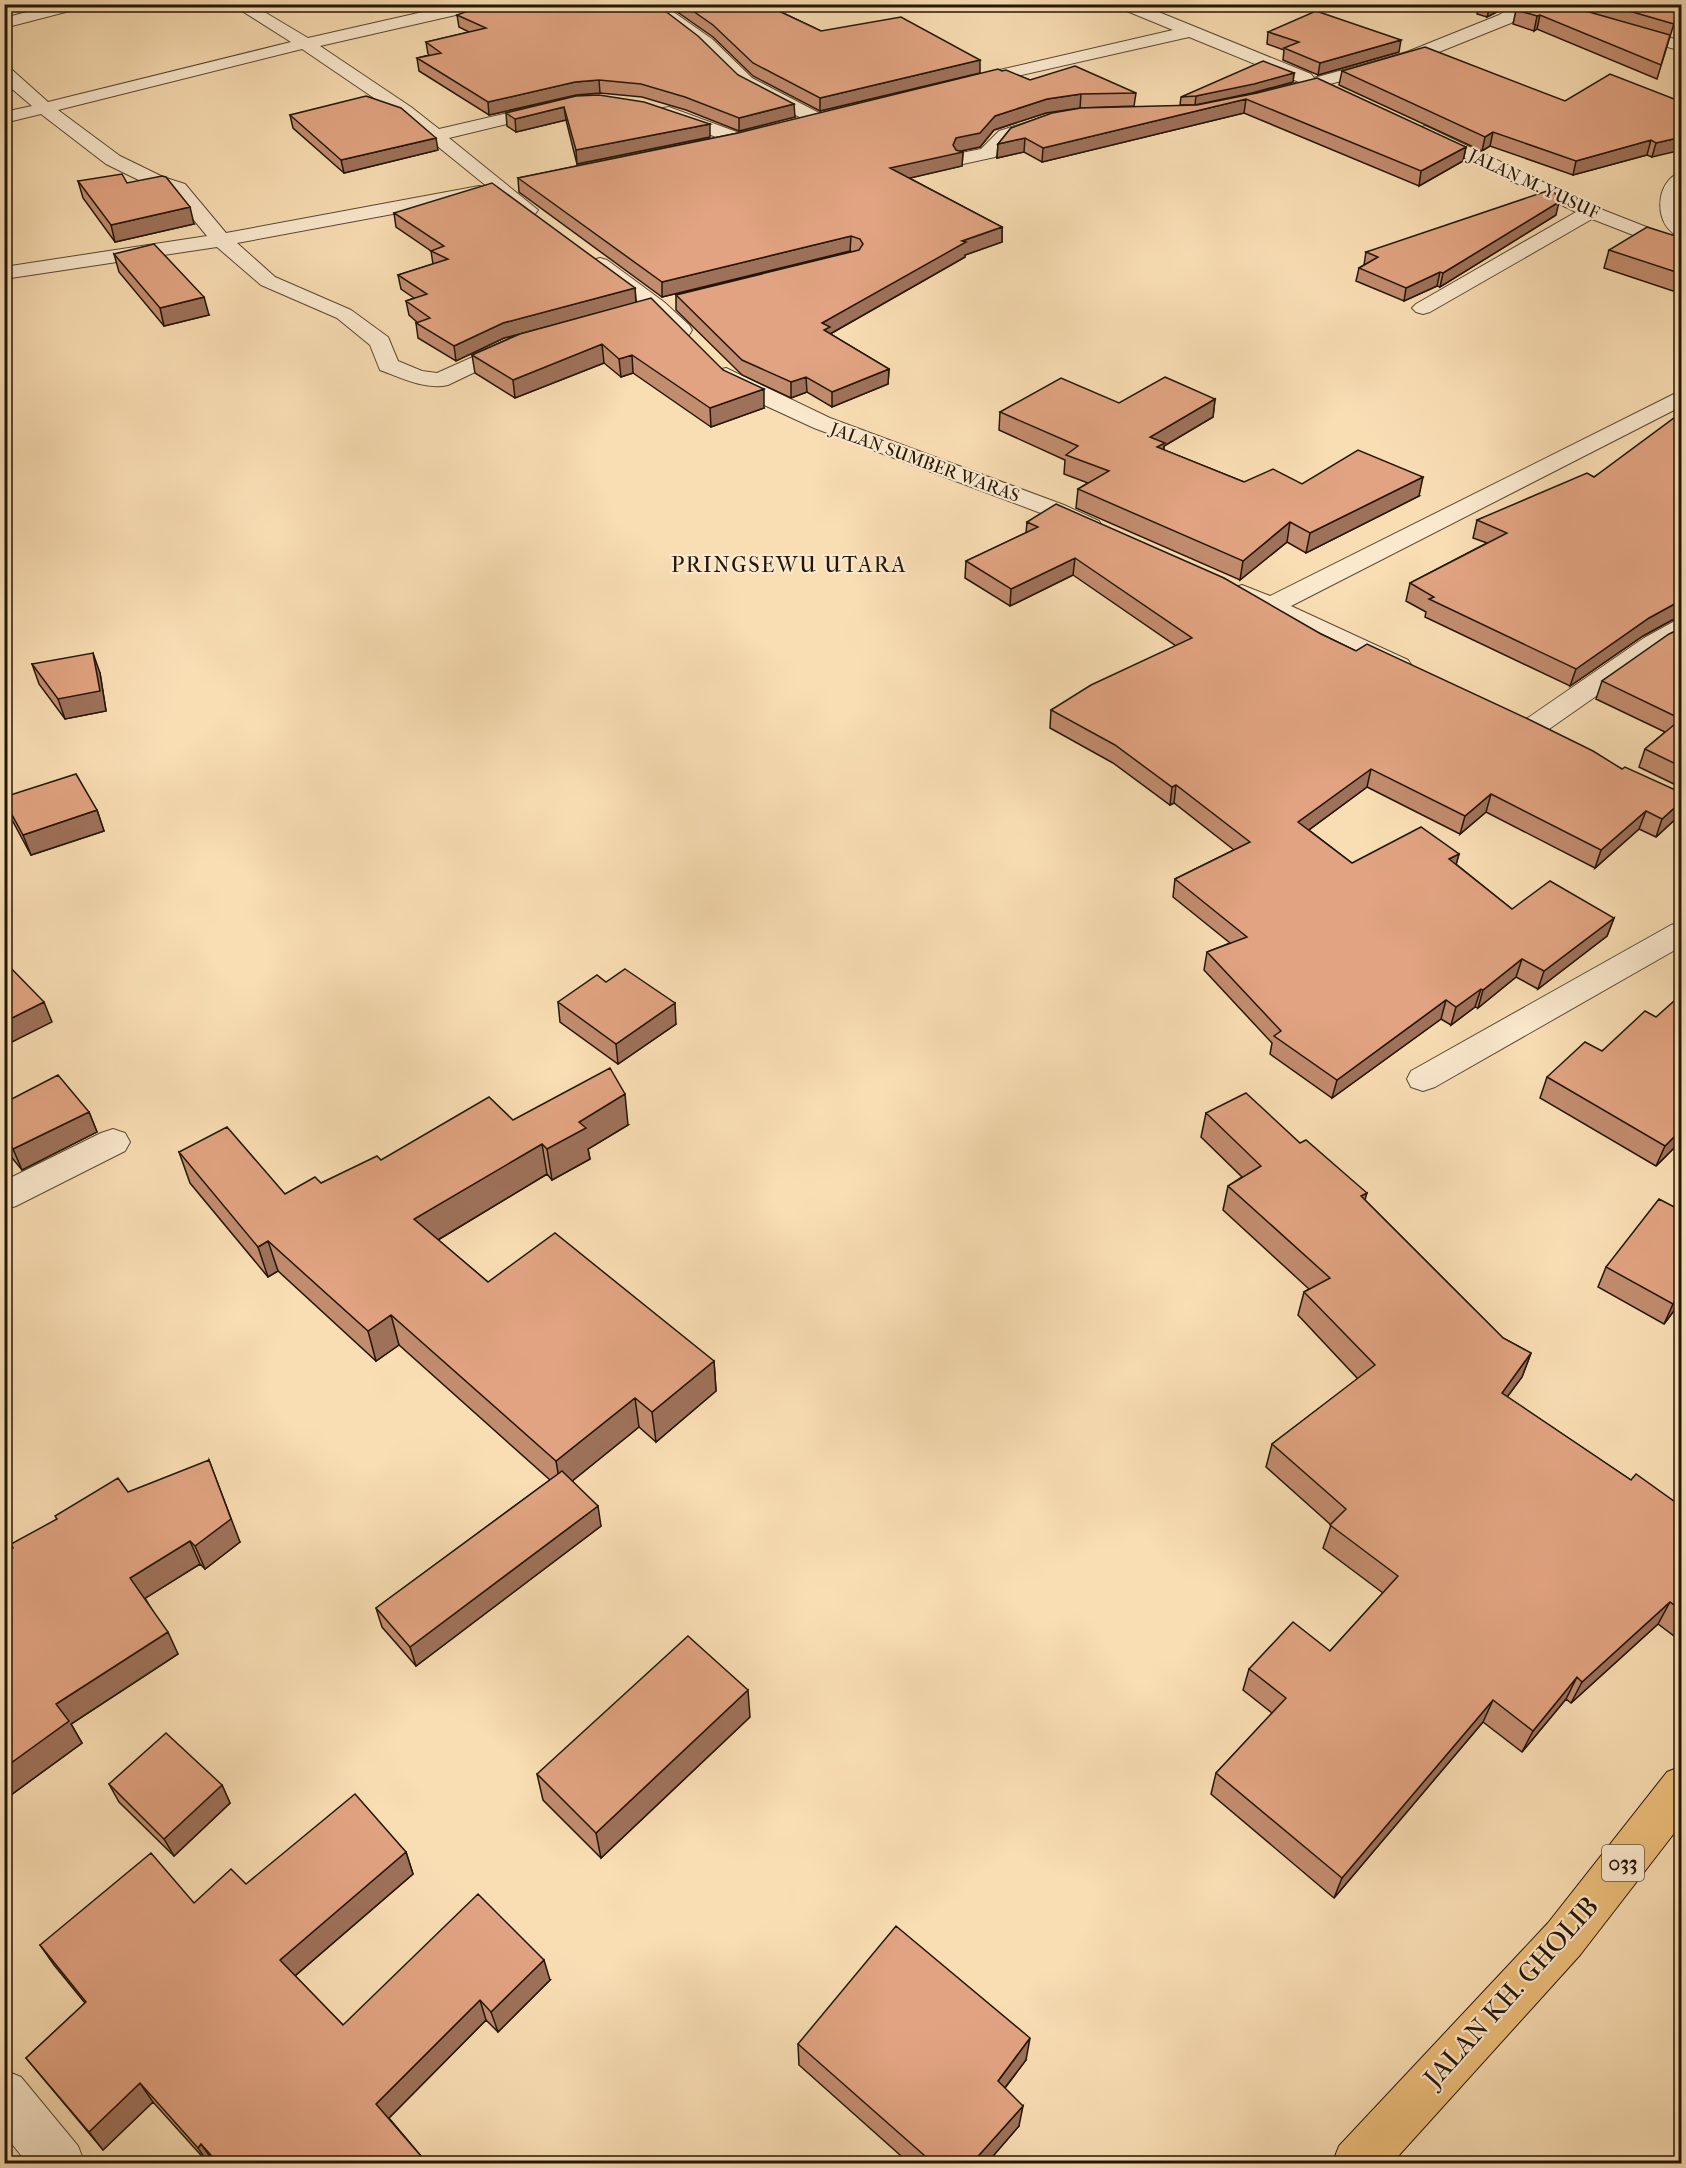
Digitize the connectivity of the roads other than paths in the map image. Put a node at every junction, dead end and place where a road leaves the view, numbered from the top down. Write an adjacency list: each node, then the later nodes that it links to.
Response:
1 (79, 4): 7 (street)
2 (240, 4): 10 (street)
3 (482, 4): 10 (street)
4 (651, 4): 23 (street)
5 (1138, 7): 9 (street)
6 (1575, 16): 13 (street)
7 (4, 23)
8 (1607, 25): 11 (street)
9 (1189, 32): 13 (street); 14 (street)
10 (304, 44): 19 (street); 27 (street)
11 (1682, 46)
12 (4, 72): 19 (street)
13 (1315, 82): 15 (street); 16 (street)
14 (951, 86)
15 (1346, 96)
16 (1265, 97)
17 (566, 104): 27 (street)
18 (655, 107): 28 (street)
19 (45, 108): 22 (street); 37 (street)
20 (841, 114): 23 (street)
21 (1069, 117): 30 (street)
22 (4, 118)
23 (819, 120): 25 (street)
24 (1407, 124): 34 (street, JALAN M. YUSUF)
25 (794, 126)
26 (760, 134): 28 (street)
27 (433, 136): 33 (street)
28 (738, 140): 29 (street)
29 (704, 146)
30 (963, 158)
31 (1682, 178): 36 (street)
32 (521, 184): 33 (street)
33 (498, 188): 35 (street); 37 (street)
34 (1591, 212): 38 (street, JALAN M. YUSUF); 42 (street)
35 (545, 223)
36 (1682, 231)
37 (221, 240): 40 (street); 44 (street)
38 (1682, 248)
39 (582, 251): 43 (street, JALAN SUMBER WARAS)
40 (4, 273)
41 (680, 301): 43 (street)
42 (1423, 308)
43 (646, 309): 46 (street, JALAN SUMBER WARAS)
44 (536, 338)
45 (1682, 397): 48 (street)
46 (1109, 534)
47 (1217, 582): 48 (street)
48 (1271, 606): 50 (street)
49 (1682, 628): 51 (street)
50 (1417, 675)
51 (1532, 729)
52 (1682, 932): 53 (street)
53 (1423, 1079)
54 (113, 1142): 55 (street)
55 (4, 1197)
56 (1682, 1787): 59 (main road, JALAN KH. GHOLIB / 033)
57 (4, 2094): 58 (street)
58 (60, 2163)
59 (1357, 2163)

